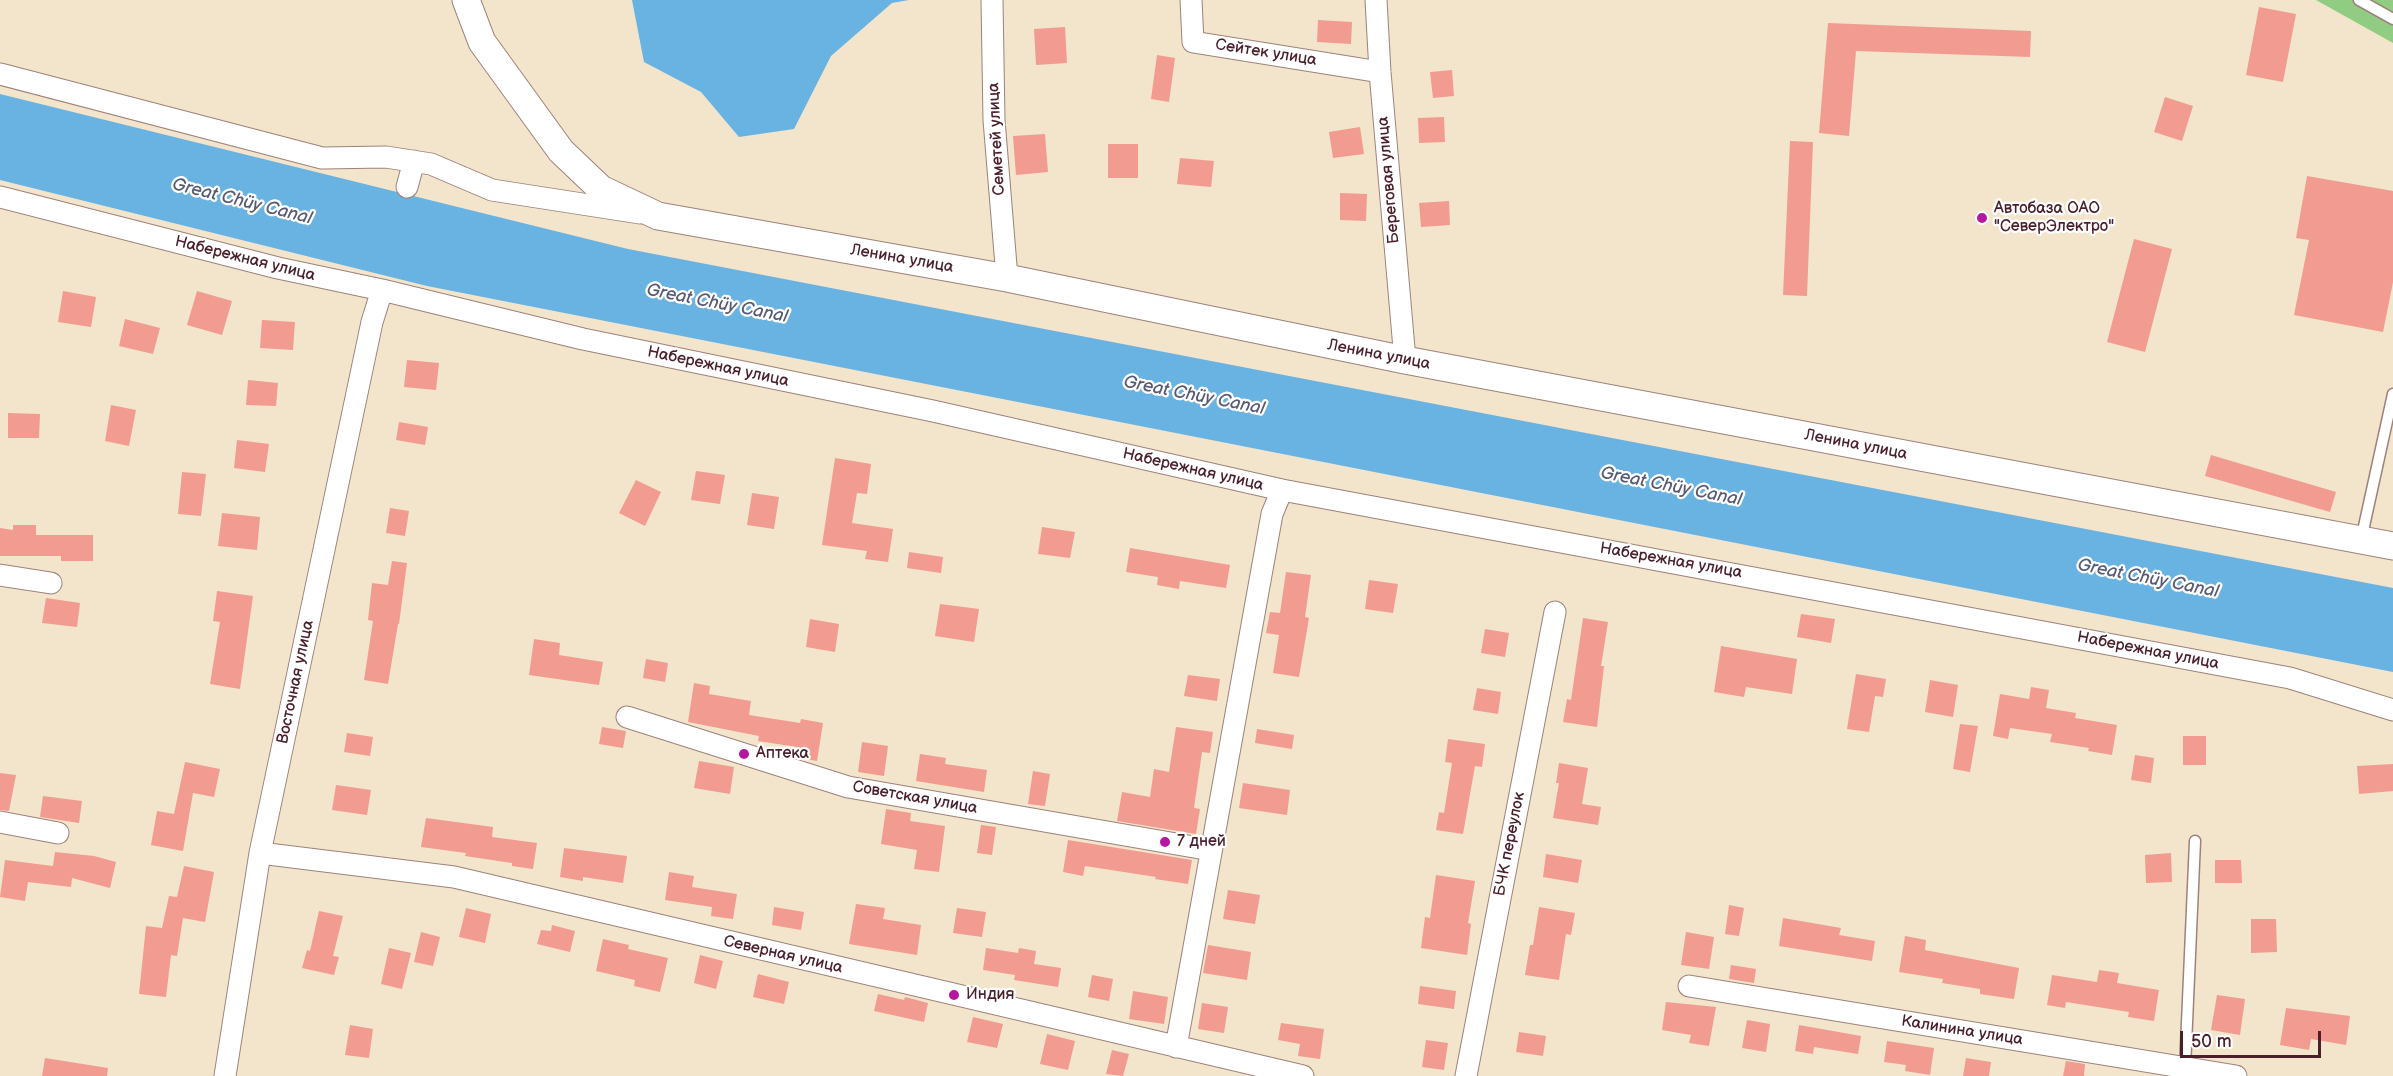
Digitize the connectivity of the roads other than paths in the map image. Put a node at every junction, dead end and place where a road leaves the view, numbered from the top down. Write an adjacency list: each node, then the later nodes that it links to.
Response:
1 (466, 0): 12 (street, Ленина улица)
2 (992, 0): 13 (street, Семетей улица)
3 (1191, 0): 7 (street, Сейтек улица)
4 (1376, 0): 7 (street, Береговая улица)
5 (2359, 0): 6 (lane)
6 (2393, 19)
7 (1380, 72): 15 (street, Береговая улица)
8 (0, 74): 9 (street)
9 (414, 161): 10 (street); 12 (street)
10 (407, 187)
11 (0, 197): 14 (street, Набережная улица)
12 (658, 216): 13 (street, Ленина улица)
13 (1007, 278): 15 (street, Ленина улица)
14 (382, 290): 17 (street, Набережная улица); 29 (street, Восточная улица)
15 (1405, 360): 18 (street, Ленина улица)
16 (2393, 394): 18 (lane)
17 (1282, 490): 23 (street, Набережная улица); 28 (street)
18 (2361, 540): 19 (street, Ленина улица)
19 (2393, 546)
20 (0, 575): 21 (street)
21 (51, 583)
22 (1555, 612): 35 (street, БЧК переулок)
23 (2393, 710)
24 (627, 717): 28 (street, Советская улица)
25 (0, 822): 26 (street)
26 (58, 832)
27 (2195, 841): 32 (lane)
28 (1211, 850): 31 (street)
29 (260, 854): 31 (street, Северная улица); 33 (street, Восточная улица)
30 (1689, 986): 32 (street, Калинина улица)
31 (1176, 1047): 34 (street, Северная улица)
32 (2186, 1068): 36 (street, Калинина улица)
33 (225, 1076)
34 (1303, 1076)
35 (1466, 1076)
36 (2235, 1076)

